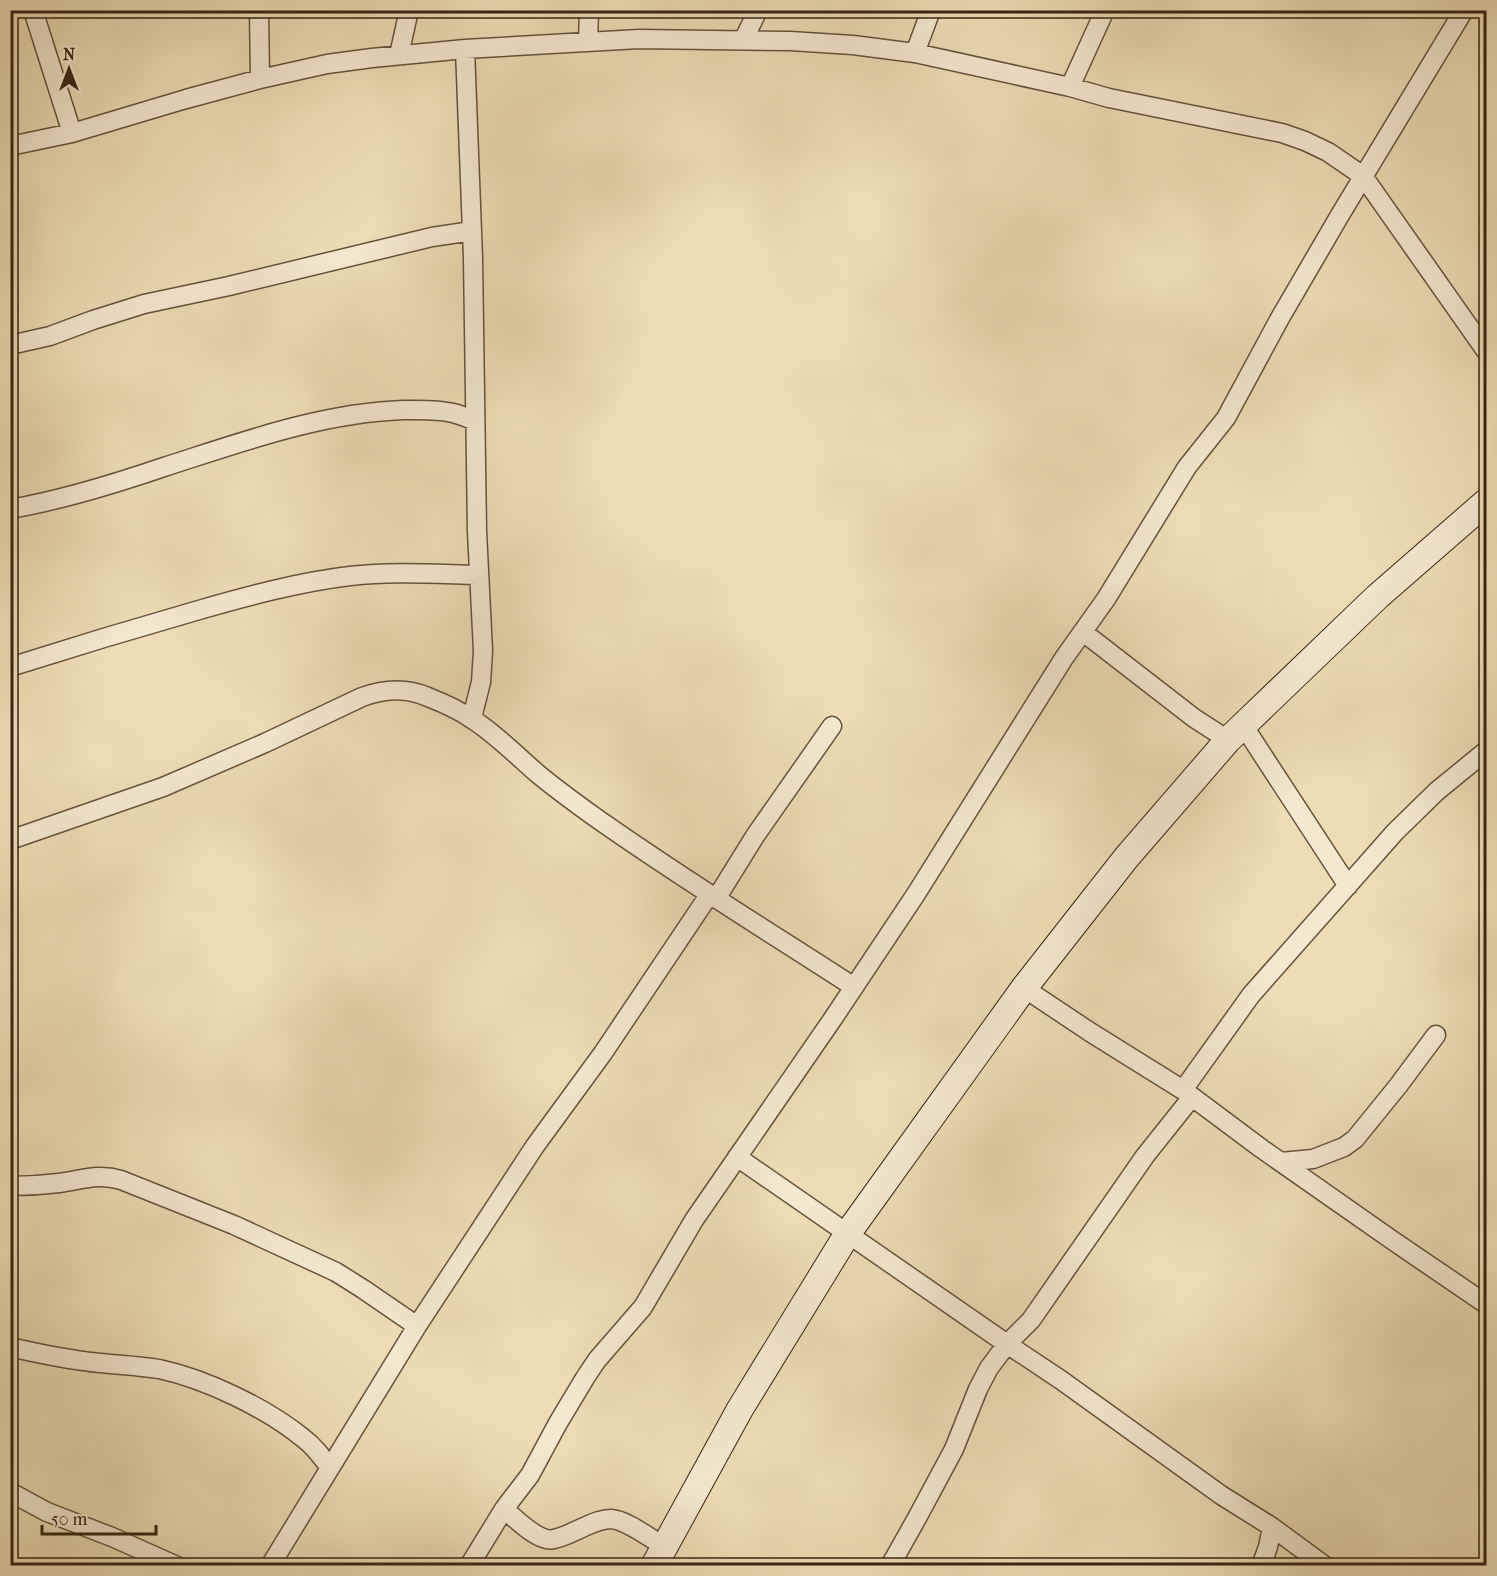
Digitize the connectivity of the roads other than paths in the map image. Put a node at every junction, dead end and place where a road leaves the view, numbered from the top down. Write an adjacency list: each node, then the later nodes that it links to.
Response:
1 (33, 10): 16 (street)
2 (259, 10): 14 (street)
3 (410, 10): 13 (street)
4 (589, 10): 10 (street)
5 (758, 10): 9 (street)
6 (931, 10): 12 (street)
7 (1105, 10): 15 (street)
8 (1464, 10): 18 (street)
9 (744, 39): 10 (street); 12 (street)
10 (588, 42): 11 (street)
11 (465, 49): 13 (street); 19 (street)
12 (915, 53): 15 (street)
13 (399, 55): 14 (street)
14 (260, 79): 16 (street)
15 (1070, 87): 18 (street)
16 (72, 133): 17 (street)
17 (10, 146)
18 (1363, 176): 21 (street); 26 (street)
19 (472, 231): 20 (street); 22 (street)
20 (10, 345)
21 (1486, 351)
22 (475, 421): 24 (street); 25 (street)
23 (1486, 502): 30 (main road)
24 (10, 509)
25 (478, 575): 27 (street); 28 (street)
26 (1083, 632): 30 (street); 35 (street)
27 (10, 667)
28 (472, 718): 32 (street); 34 (street)
29 (832, 726): 34 (street)
30 (1236, 733): 33 (street); 36 (main road)
31 (1486, 751): 33 (street)
32 (10, 840)
33 (1348, 886): 38 (street)
34 (713, 897): 35 (street); 44 (street)
35 (854, 987): 39 (street)
36 (1024, 988): 38 (street); 42 (main road)
37 (1436, 1035): 40 (street)
38 (1187, 1094): 40 (street); 45 (street)
39 (737, 1157): 42 (street); 49 (street)
40 (1281, 1162): 43 (street)
41 (10, 1186): 44 (street)
42 (848, 1233): 45 (street); 51 (main road)
43 (1486, 1304)
44 (417, 1326): 47 (street)
45 (1007, 1344): 50 (street); 55 (street)
46 (10, 1347): 47 (street)
47 (330, 1468): 53 (street)
48 (10, 1492): 52 (street)
49 (504, 1509): 51 (street); 54 (street)
50 (1272, 1527): 56 (street); 57 (street)
51 (659, 1556)
52 (177, 1566)
53 (270, 1566)
54 (469, 1566)
55 (890, 1566)
56 (1261, 1566)
57 (1325, 1566)

